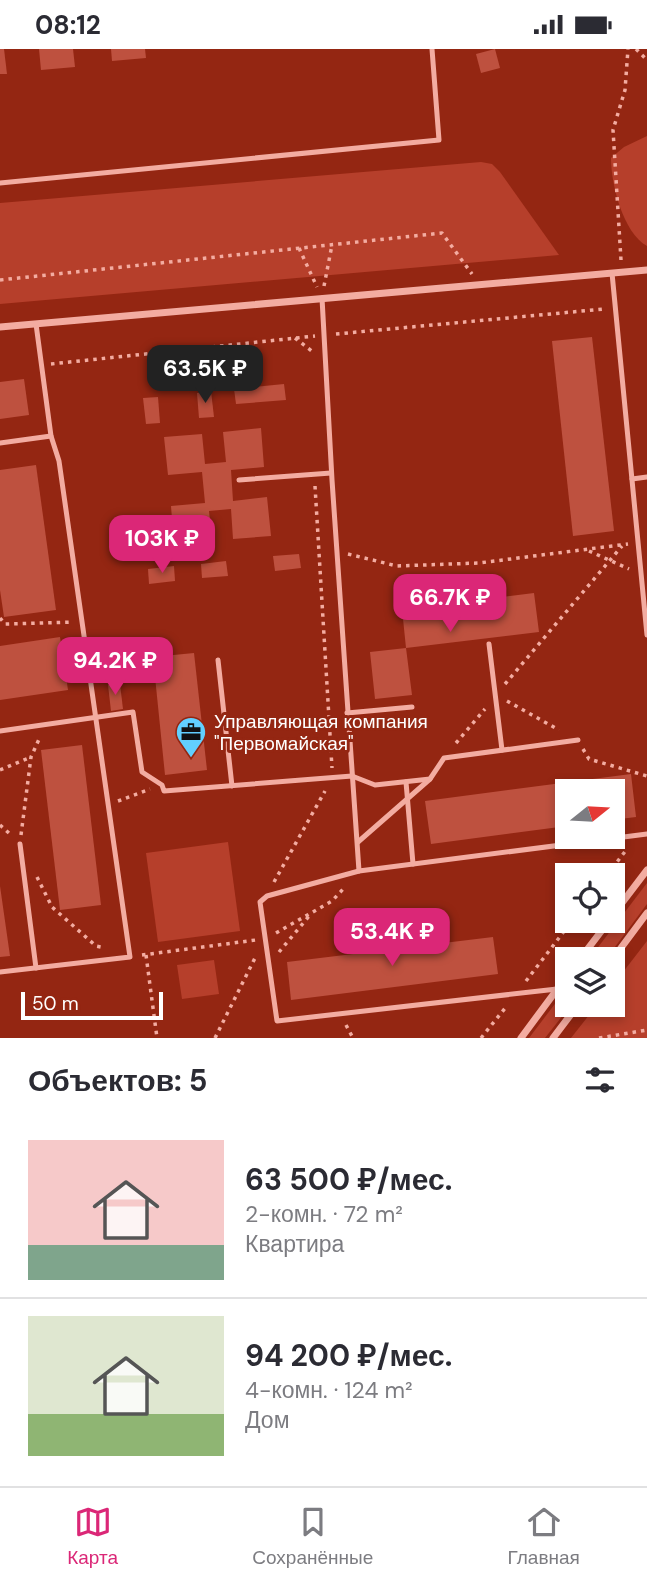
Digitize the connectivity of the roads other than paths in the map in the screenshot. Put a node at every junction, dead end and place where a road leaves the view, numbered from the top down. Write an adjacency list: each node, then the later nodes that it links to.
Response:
1 (432, 49): 2 (lane)
2 (0, 183)
3 (647, 270): 4 (street)
4 (612, 273): 5 (street); 12 (lane)
5 (322, 299): 6 (street); 10 (lane)
6 (36, 324): 7 (street); 8 (lane)
7 (0, 327)
8 (51, 436): 9 (lane); 20 (lane)
9 (0, 443)
10 (331, 473): 13 (lane); 19 (lane)
11 (647, 477): 12 (lane)
12 (632, 479): 14 (lane)
13 (239, 481)
14 (644, 574): 15 (lane)
15 (647, 635)
16 (489, 645): 23 (lane)
17 (218, 660): 27 (lane)
18 (412, 707): 19 (lane)
19 (347, 713): 24 (lane)
20 (96, 717): 21 (lane); 27 (lane); 40 (lane)
21 (0, 731)
22 (578, 740): 23 (lane)
23 (502, 750): 25 (lane)
24 (352, 776): 26 (lane); 27 (lane); 30 (lane)
25 (430, 779): 26 (lane); 28 (lane)
26 (406, 782): 28 (lane)
27 (232, 786)
28 (408, 799): 30 (lane); 32 (lane)
29 (647, 834): 32 (lane)
30 (358, 842): 34 (lane)
31 (20, 844): 40 (lane)
32 (414, 864): 34 (lane)
33 (647, 870): 35 (street)
34 (359, 871): 42 (lane)
35 (625, 899)
36 (647, 913): 39 (street)
37 (600, 933): 38 (street)
38 (589, 947)
39 (622, 947)
40 (36, 968): 41 (lane)
41 (0, 972)
42 (555, 989)
43 (555, 992): 45 (street)
44 (569, 1017): 46 (street)
45 (521, 1038)
46 (553, 1038)

